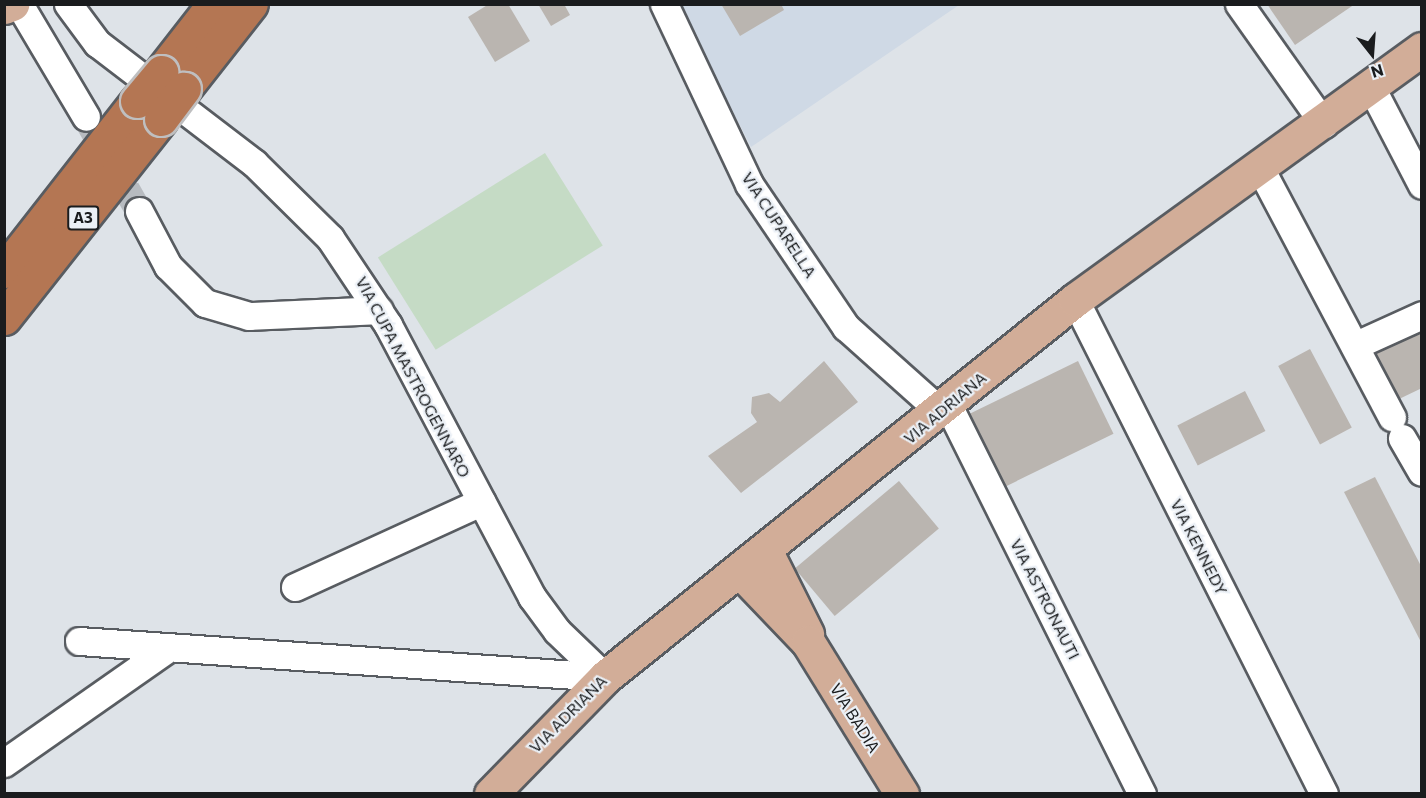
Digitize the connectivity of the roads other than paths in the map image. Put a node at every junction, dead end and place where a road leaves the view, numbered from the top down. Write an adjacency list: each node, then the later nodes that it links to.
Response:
1 (12, 4): 8 (main road)
2 (19, 4): 14 (street)
3 (29, 4): 9 (street, VIA CUPA MASTROGENNARO)
4 (214, 4): 11 (highway, A3)
5 (251, 4): 11 (highway, A3)
6 (664, 4): 25 (street, VIA CUPARELLA)
7 (1239, 4): 15 (street)
8 (4, 7)
9 (70, 11): 21 (street, VIA CUPA MASTROGENNARO)
10 (1422, 49): 12 (main road, VIA ADRIANA)
11 (172, 81): 13 (highway, A3, bridge)
12 (1372, 89): 15 (main road, VIA ADRIANA); 17 (street)
13 (149, 110): 19 (highway, A3); 23 (highway, A3)
14 (86, 117)
15 (1324, 124): 16 (main road, VIA ADRIANA)
16 (1260, 168): 20 (main road, VIA ADRIANA); 24 (street)
17 (1422, 185)
18 (139, 211): 21 (street)
19 (4, 271)
20 (1075, 300): 25 (main road, VIA ADRIANA); 39 (street, VIA KENNEDY)
21 (379, 310): 27 (street, VIA CUPA MASTROGENNARO)
22 (1422, 315): 24 (street)
23 (4, 318)
24 (1356, 345): 26 (street)
25 (945, 409): 28 (main road, VIA ADRIANA); 38 (street, VIA ASTRONAUTI)
26 (1422, 472)
27 (481, 502): 30 (street); 34 (street, VIA CUPA MASTROGENNARO)
28 (766, 552): 29 (main road, VIA ADRIANA); 32 (main road, VIA BADIA)
29 (741, 572): 32 (main road, VIA BADIA); 34 (main road, VIA ADRIANA)
30 (295, 587)
31 (79, 641): 33 (street)
32 (808, 642): 37 (main road, VIA BADIA)
33 (167, 649): 34 (street); 35 (street)
34 (604, 676): 36 (main road, VIA ADRIANA)
35 (4, 763)
36 (492, 794)
37 (902, 794)
38 (1142, 794)
39 (1324, 794)

